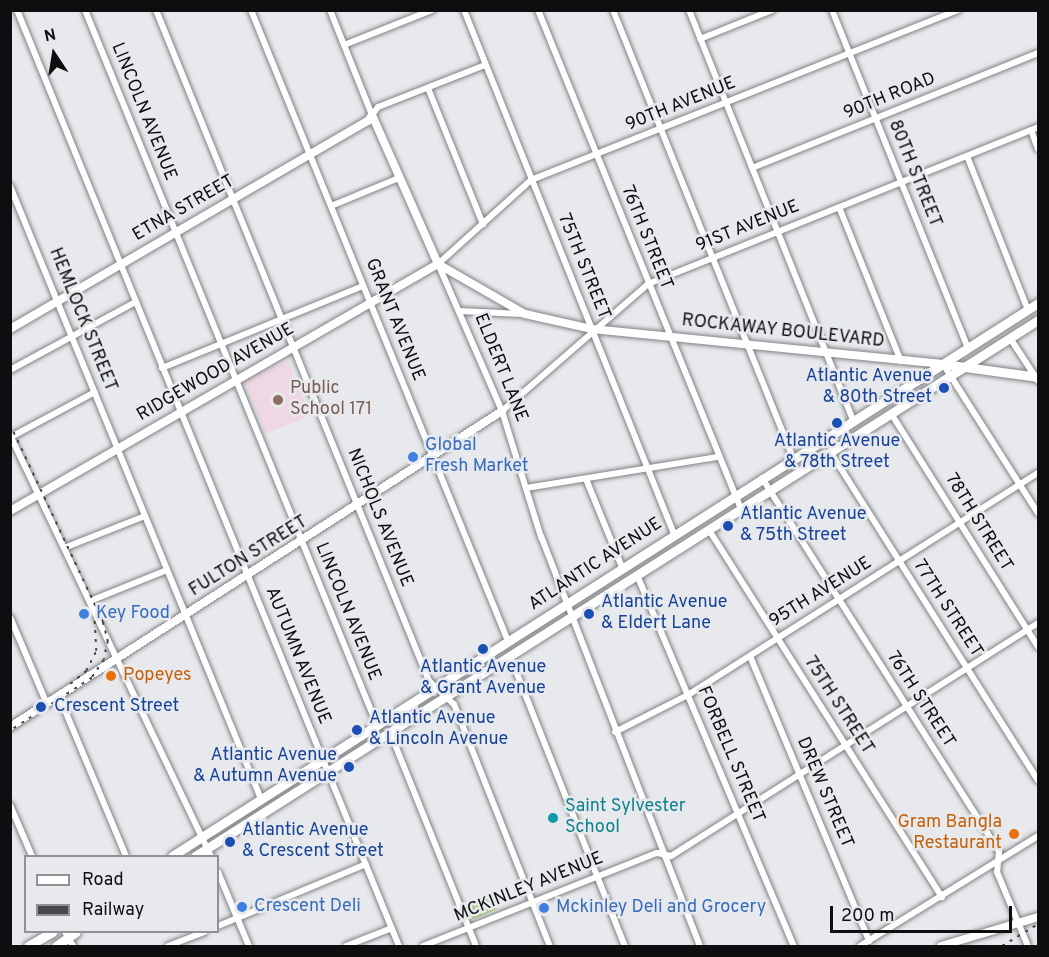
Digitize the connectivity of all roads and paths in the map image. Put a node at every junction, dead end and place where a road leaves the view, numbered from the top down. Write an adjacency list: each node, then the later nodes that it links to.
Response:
1 (17, 10): 43 (street, AUTUMN AVENUE)
2 (85, 10): 40 (street, LINCOLN AVENUE)
3 (156, 10): 35 (street, NICHOLS AVENUE)
4 (251, 10): 27 (street, GRANT AVENUE)
5 (330, 10): 15 (street, ELDERT LANE)
6 (432, 10): 15 (street)
7 (464, 10): 18 (street, 75TH STREET)
8 (538, 10): 28 (street, 76TH STREET)
9 (613, 10): 24 (street)
10 (689, 10): 14 (street)
11 (772, 10): 14 (street)
12 (832, 10): 17 (street, 80TH STREET)
13 (958, 10): 17 (street, 90TH AVENUE)
14 (700, 39): 20 (street)
15 (344, 45): 21 (street, ELDERT LANE)
16 (1038, 53): 22 (street, 90TH ROAD)
17 (850, 54): 20 (street, 90TH AVENUE); 22 (street, 80TH STREET)
18 (485, 65): 19 (street); 32 (street, 75TH STREET)
19 (429, 88): 21 (street); 38 (street)
20 (726, 103): 24 (street, 90TH AVENUE); 30 (street)
21 (372, 115): 27 (main road, ETNA STREET); 31 (main road, ELDERT LANE)
22 (875, 118): 30 (street, 90TH ROAD); 33 (street, 80TH STREET)
23 (1038, 127): 25 (street, 91ST AVENUE)
24 (660, 129): 28 (street, 90TH AVENUE); 41 (street)
25 (1031, 130): 26 (street); 29 (street, 91ST AVENUE)
26 (1038, 149)
27 (310, 155): 35 (main road, ETNA STREET); 36 (street, GRANT AVENUE)
28 (596, 155): 32 (street, 90TH AVENUE); 44 (street, 76TH STREET)
29 (967, 156): 33 (street, 91ST AVENUE); 50 (street)
30 (752, 168): 39 (street)
31 (399, 178): 36 (street); 42 (main road, ELDERT LANE)
32 (531, 180): 38 (street, 90TH AVENUE); 56 (street, 75TH STREET)
33 (901, 182): 37 (street, 91ST AVENUE); 63 (street, 80TH STREET)
34 (10, 186): 46 (street, HEMLOCK STREET)
35 (233, 200): 40 (main road, ETNA STREET); 53 (street, NICHOLS AVENUE)
36 (331, 206): 45 (street, GRANT AVENUE)
37 (839, 207): 39 (street, 91ST AVENUE); 65 (street)
38 (483, 224): 42 (street, 90TH AVENUE)
39 (777, 231): 41 (street, 91ST AVENUE); 64 (street)
40 (176, 233): 43 (main road, ETNA STREET); 60 (street, LINCOLN AVENUE)
41 (712, 258): 44 (street, 91ST AVENUE); 61 (street)
42 (438, 264): 48 (main road, RIDGEWOOD AVENUE); 51 (street, ELDERT LANE); 52 (main road, ROCKAWAY BOULEVARD)
43 (121, 265): 46 (main road, ETNA STREET); 47 (street, AUTUMN AVENUE)
44 (648, 284): 56 (street, 91ST AVENUE); 57 (street, 76TH STREET)
45 (363, 286): 48 (street, GRANT AVENUE); 53 (street)
46 (58, 301): 55 (main road, ETNA STREET); 58 (street, HEMLOCK STREET)
47 (136, 302): 58 (street); 68 (street, AUTUMN AVENUE)
48 (370, 303): 62 (main road, RIDGEWOOD AVENUE); 82 (street, GRANT AVENUE)
49 (1038, 303): 50 (main road, ATLANTIC AVENUE)
50 (1028, 310): 63 (main road, ATLANTIC AVENUE)
51 (459, 311): 52 (street, ROCKAWAY BOULEVARD); 74 (street, ELDERT LANE)
52 (525, 314): 56 (main road, ROCKAWAY BOULEVARD)
53 (282, 319): 60 (street); 62 (street, NICHOLS AVENUE)
54 (1038, 320): 59 (main road, ATLANTIC AVENUE)
55 (10, 329)
56 (592, 329): 57 (main road, ROCKAWAY BOULEVARD); 74 (street, 91ST AVENUE); 84 (street, 75TH STREET)
57 (669, 336): 61 (main road, ROCKAWAY BOULEVARD); 81 (street, 76TH STREET)
58 (72, 337): 69 (street); 73 (street, HEMLOCK STREET)
59 (1010, 338): 67 (main road, ATLANTIC AVENUE); 71 (street)
60 (221, 344): 68 (street); 72 (street, LINCOLN AVENUE)
61 (746, 344): 64 (main road, ROCKAWAY BOULEVARD); 83 (street)
62 (294, 347): 72 (main road, RIDGEWOOD AVENUE); 93 (street, NICHOLS AVENUE)
63 (968, 348): 66 (main road, ATLANTIC AVENUE)
64 (826, 352): 65 (main road, ROCKAWAY BOULEVARD); 77 (street)
65 (901, 361): 66 (main road, ROCKAWAY BOULEVARD)
66 (943, 364): 67 (main road, ROCKAWAY BOULEVARD); 70 (street); 77 (main road, ATLANTIC AVENUE)
67 (965, 367): 70 (main road, ATLANTIC AVENUE); 71 (main road, ROCKAWAY BOULEVARD)
68 (162, 368): 75 (street, AUTUMN AVENUE)
69 (10, 370)
70 (951, 376): 76 (main road, ATLANTIC AVENUE); 88 (street)
71 (1038, 379)
72 (236, 380): 75 (main road, RIDGEWOOD AVENUE); 101 (street, LINCOLN AVENUE)
73 (95, 392): 78 (street); 79 (street, HEMLOCK STREET)
74 (502, 411): 82 (street, FULTON STREET); 89 (street, ELDERT LANE)
75 (181, 412): 79 (main road, RIDGEWOOD AVENUE); 107 (street, AUTUMN AVENUE)
76 (892, 415): 80 (main road, ATLANTIC AVENUE); 98 (street, 78TH STREET)
77 (853, 420): 83 (main road, ATLANTIC AVENUE)
78 (11, 436): 91 (street)
79 (118, 449): 91 (main road, RIDGEWOOD AVENUE); 97 (street, HEMLOCK STREET)
80 (831, 453): 90 (main road, ATLANTIC AVENUE); 103 (street, 77TH STREET)
81 (717, 457): 84 (street); 92 (street, 76TH STREET)
82 (434, 458): 93 (street, FULTON STREET); 117 (street, GRANT AVENUE)
83 (793, 458): 86 (main road, ATLANTIC AVENUE)
84 (647, 468): 87 (street); 100 (street, 75TH STREET)
85 (1038, 473): 88 (street, 95TH AVENUE)
86 (762, 478): 90 (street, 76TH STREET); 92 (main road, ATLANTIC AVENUE)
87 (586, 479): 89 (street); 104 (street)
88 (1020, 484): 96 (street); 98 (street, 95TH AVENUE)
89 (526, 488): 110 (street, ELDERT LANE)
90 (770, 492): 94 (main road, ATLANTIC AVENUE); 108 (street, 76TH STREET)
91 (39, 495): 95 (main road, RIDGEWOOD AVENUE); 102 (street)
92 (734, 497): 94 (street, 76TH STREET); 100 (main road, ATLANTIC AVENUE)
93 (358, 506): 101 (street, FULTON STREET); 123 (street, NICHOLS AVENUE)
94 (741, 509): 99 (main road, ATLANTIC AVENUE)
95 (10, 511)
96 (1038, 513)
97 (145, 516): 102 (street); 105 (street, HEMLOCK STREET)
98 (959, 523): 103 (street, 95TH AVENUE); 115 (street, 78TH STREET)
99 (709, 530): 106 (main road, ATLANTIC AVENUE); 116 (street, 75TH STREET)
100 (674, 534): 104 (main road, ATLANTIC AVENUE)
101 (302, 541): 107 (street, FULTON STREET); 129 (street, LINCOLN AVENUE)
102 (64, 548): 109 (street)
103 (899, 562): 108 (street, 95TH AVENUE); 122 (street, 77TH STREET)
104 (622, 567): 110 (main road, ATLANTIC AVENUE)
105 (167, 570): 109 (street); 111 (street, HEMLOCK STREET)
106 (637, 575): 113 (main road, ATLANTIC AVENUE); 124 (street, FORBELL STREET)
107 (248, 576): 111 (street, FULTON STREET); 134 (street, AUTUMN AVENUE)
108 (838, 600): 116 (street, 95TH AVENUE); 128 (street, 76TH STREET)
109 (90, 601): 121 (street)
110 (566, 604): 113 (street, ELDERT LANE); 117 (main road, ATLANTIC AVENUE)
111 (186, 615): 121 (street, FULTON STREET); 138 (street, HEMLOCK STREET)
112 (10, 617): 127 (street)
113 (571, 617): 119 (main road, ATLANTIC AVENUE); 132 (street, ELDERT LANE)
114 (1038, 623): 115 (street, MCKINLEY AVENUE)
115 (1028, 630): 118 (street, 78TH STREET); 122 (street, MCKINLEY AVENUE)
116 (777, 639): 120 (street, 95TH AVENUE); 133 (street, 75TH STREET)
117 (508, 641): 123 (main road, ATLANTIC AVENUE)
118 (1038, 647)
119 (510, 656): 126 (main road, ATLANTIC AVENUE); 151 (street)
120 (750, 656): 124 (street, 95TH AVENUE); 136 (street, DREW STREET)
121 (117, 660): 125 (street, FULTON STREET); 142 (street)
122 (967, 669): 128 (street, MCKINLEY AVENUE); 137 (street, 77TH STREET)
123 (438, 688): 126 (street, NICHOLS AVENUE); 129 (main road, ATLANTIC AVENUE)
124 (688, 695): 132 (street, 95TH AVENUE); 140 (street, FORBELL STREET)
125 (58, 696): 127 (street, FULTON STREET); 145 (street)
126 (447, 697): 131 (main road, ATLANTIC AVENUE); 153 (street, NICHOLS AVENUE)
127 (47, 704): 130 (street, FULTON STREET)
128 (906, 707): 133 (street, MCKINLEY AVENUE); 148 (street, 76TH STREET)
129 (377, 725): 134 (main road, ATLANTIC AVENUE)
130 (10, 727)
131 (390, 732): 135 (main road, ATLANTIC AVENUE); 159 (street)
132 (615, 732): 147 (street, ELDERT LANE)
133 (846, 746): 136 (street, MCKINLEY AVENUE); 152 (street, 75TH STREET)
134 (323, 760): 135 (street, AUTUMN AVENUE); 138 (main road, ATLANTIC AVENUE)
135 (329, 772): 143 (main road, ATLANTIC AVENUE); 149 (street, AUTUMN AVENUE)
136 (800, 775): 140 (street, MCKINLEY AVENUE); 163 (street, DREW STREET)
137 (1038, 780)
138 (261, 799): 142 (main road, ATLANTIC AVENUE)
139 (10, 806): 144 (street)
140 (738, 815): 147 (street, MCKINLEY AVENUE); 176 (street, FORBELL STREET)
141 (1038, 836): 148 (street)
142 (203, 837): 143 (street); 146 (main road, ATLANTIC AVENUE)
143 (209, 853)
144 (32, 855)
145 (126, 855)
146 (174, 855)
147 (663, 855): 151 (street, MCKINLEY AVENUE); 175 (street, ELDERT LANE)
148 (998, 862): 152 (street); 156 (street, 76TH STREET)
149 (366, 864): 155 (street); 158 (street, AUTUMN AVENUE)
150 (219, 874): 155 (street)
151 (597, 877): 153 (street, MCKINLEY AVENUE); 174 (street)
152 (942, 897): 163 (street)
153 (533, 903): 159 (street, MCKINLEY AVENUE); 173 (street, NICHOLS AVENUE)
154 (1038, 917): 156 (street)
155 (237, 918): 157 (street); 168 (street)
156 (1018, 924): 178 (street); 179 (street, 76TH STREET)
157 (219, 926)
158 (392, 928): 169 (street); 170 (street, AUTUMN AVENUE)
159 (468, 928): 171 (street, MCKINLEY AVENUE); 172 (street)
160 (50, 933): 164 (main road)
161 (69, 933): 165 (main road); 166 (street)
162 (201, 933): 167 (street)
163 (868, 941): 177 (street)
164 (28, 946)
165 (56, 946)
166 (73, 946)
167 (168, 946)
168 (249, 946)
169 (346, 946)
170 (399, 946)
171 (423, 946)
172 (476, 946)
173 (550, 946)
174 (624, 946)
175 (700, 946)
176 (794, 946)
177 (860, 946)
178 (947, 946)
179 (1028, 946)

